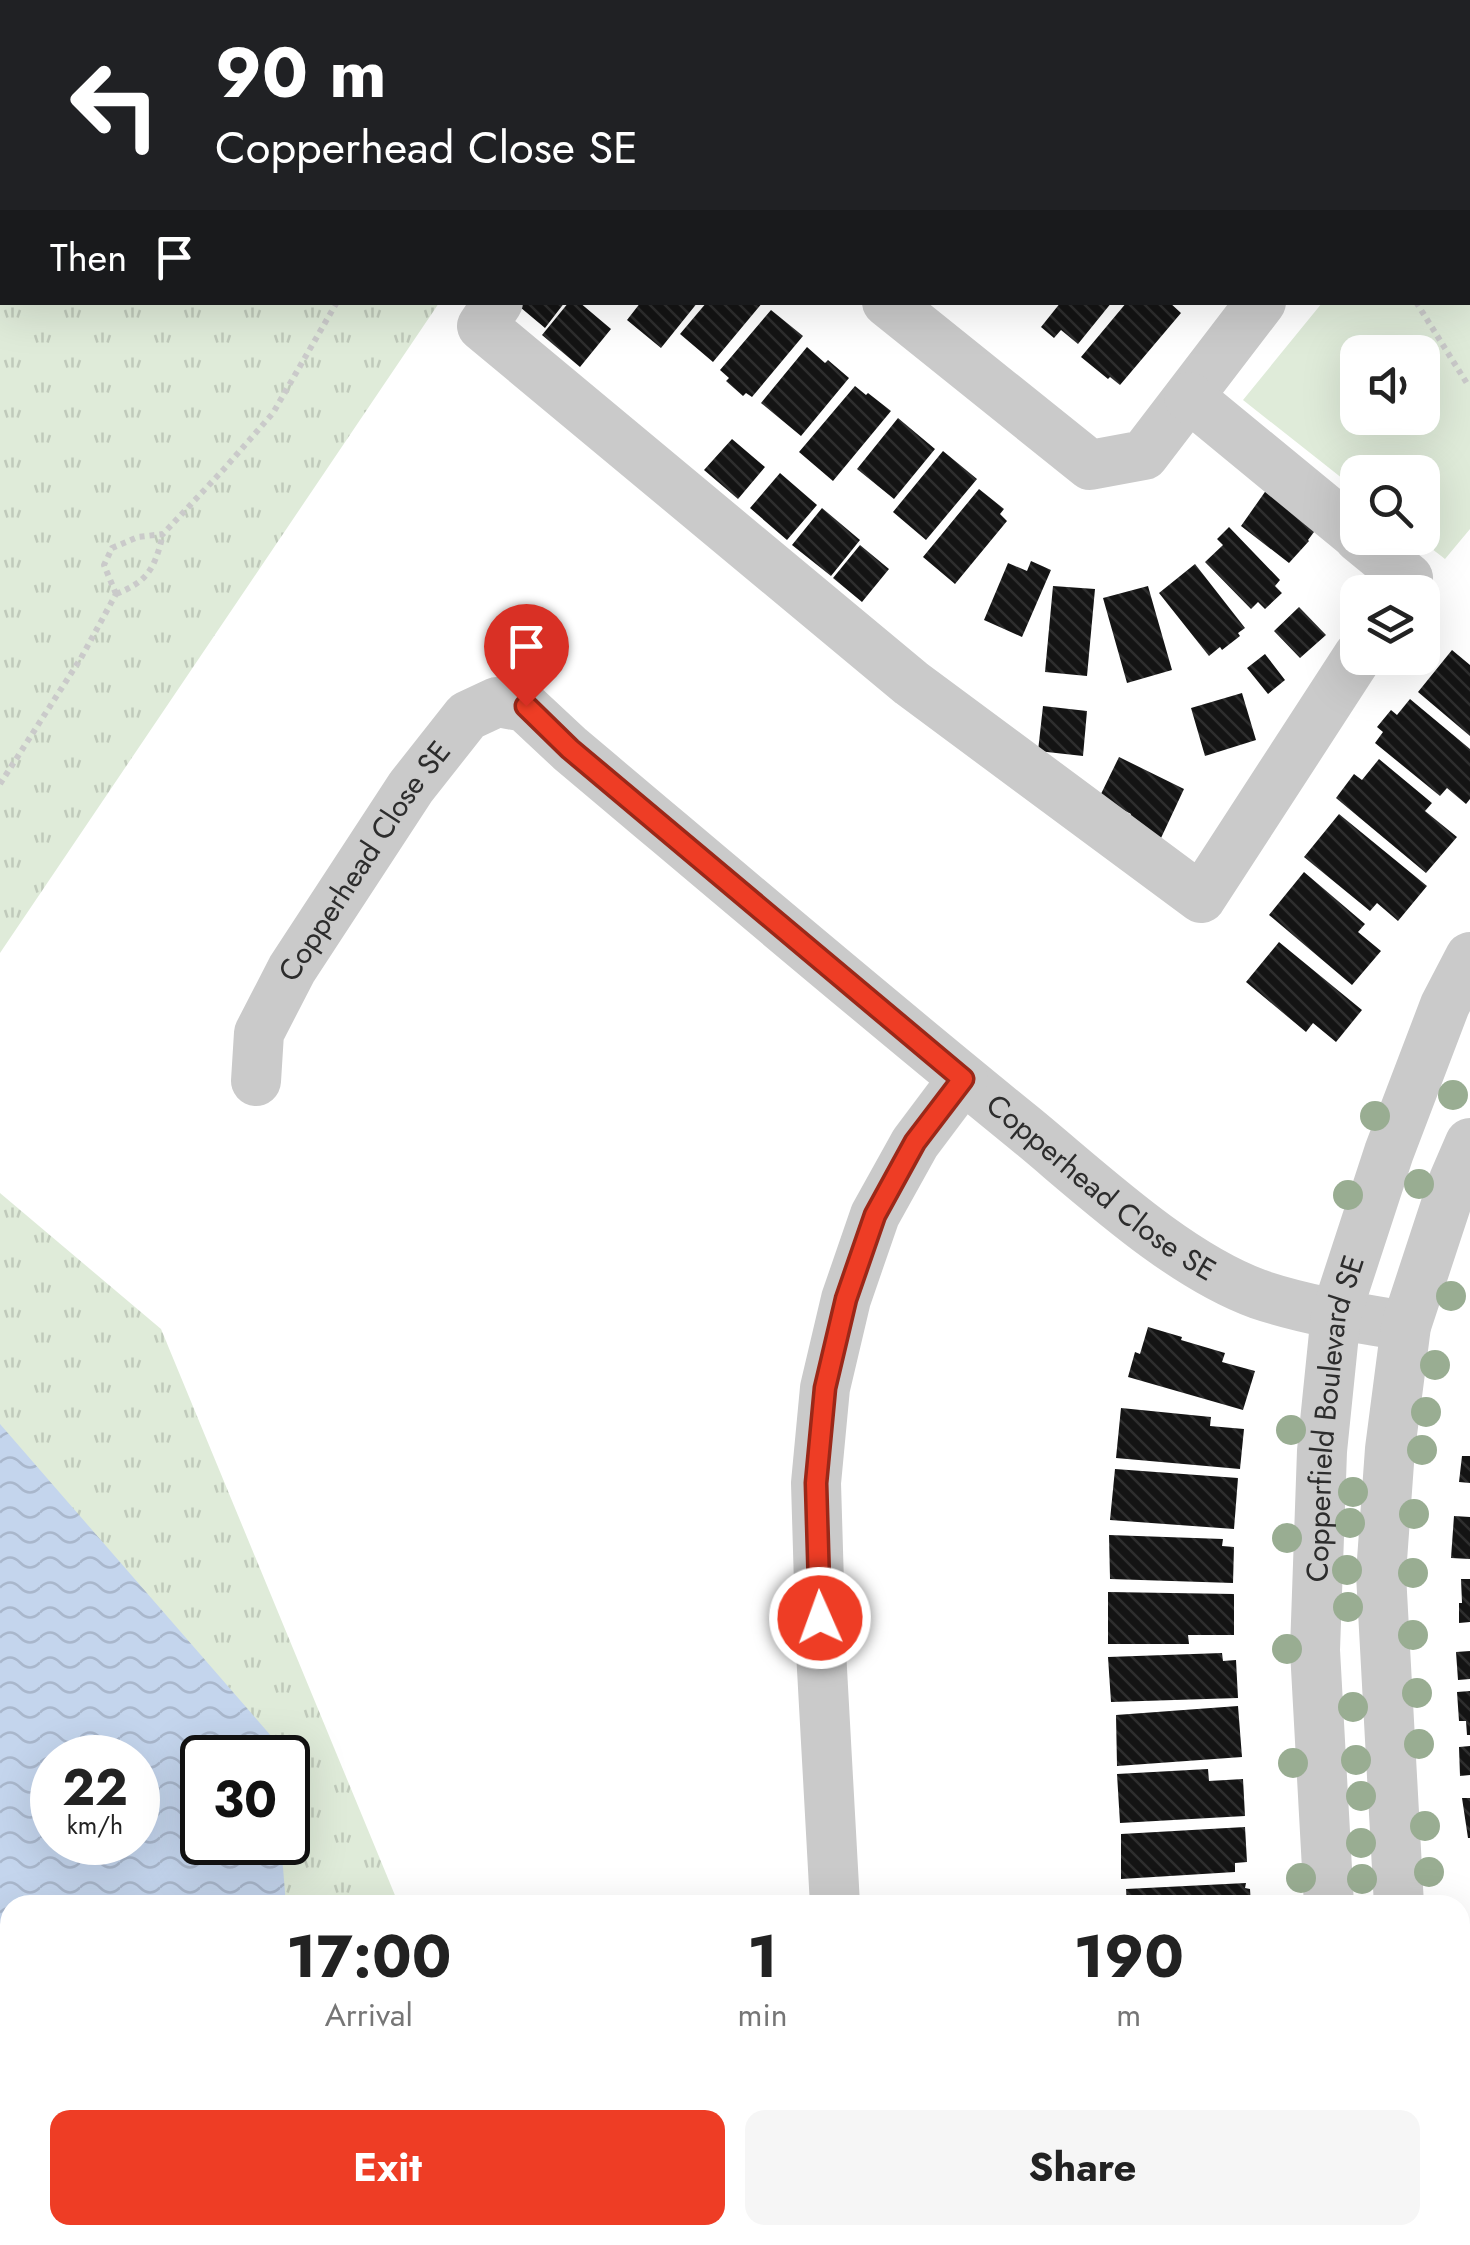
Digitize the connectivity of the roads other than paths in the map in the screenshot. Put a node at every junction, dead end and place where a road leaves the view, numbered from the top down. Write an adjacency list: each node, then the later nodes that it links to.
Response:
1 (496, 305): 8 (street)
2 (891, 305): 4 (street)
3 (1259, 305): 4 (street)
4 (1189, 397): 5 (street)
5 (1340, 522)
6 (1380, 555): 7 (street)
7 (1404, 575)
8 (1346, 675)
9 (1470, 957): 13 (street, Copperfield Boulevard SE)
10 (963, 1079): 11 (street, Copperhead Close SE); 13 (street, Copperhead Close SE); 15 (street)
11 (256, 1081)
12 (1470, 1143): 14 (street, Copperfield Boulevard SE)
13 (1336, 1314): 14 (street, Copperhead Close SE); 16 (street, Copperfield Boulevard SE)
14 (1406, 1326): 17 (street, Copperfield Boulevard SE)
15 (833, 1895)
16 (1328, 1895)
17 (1398, 1895)

